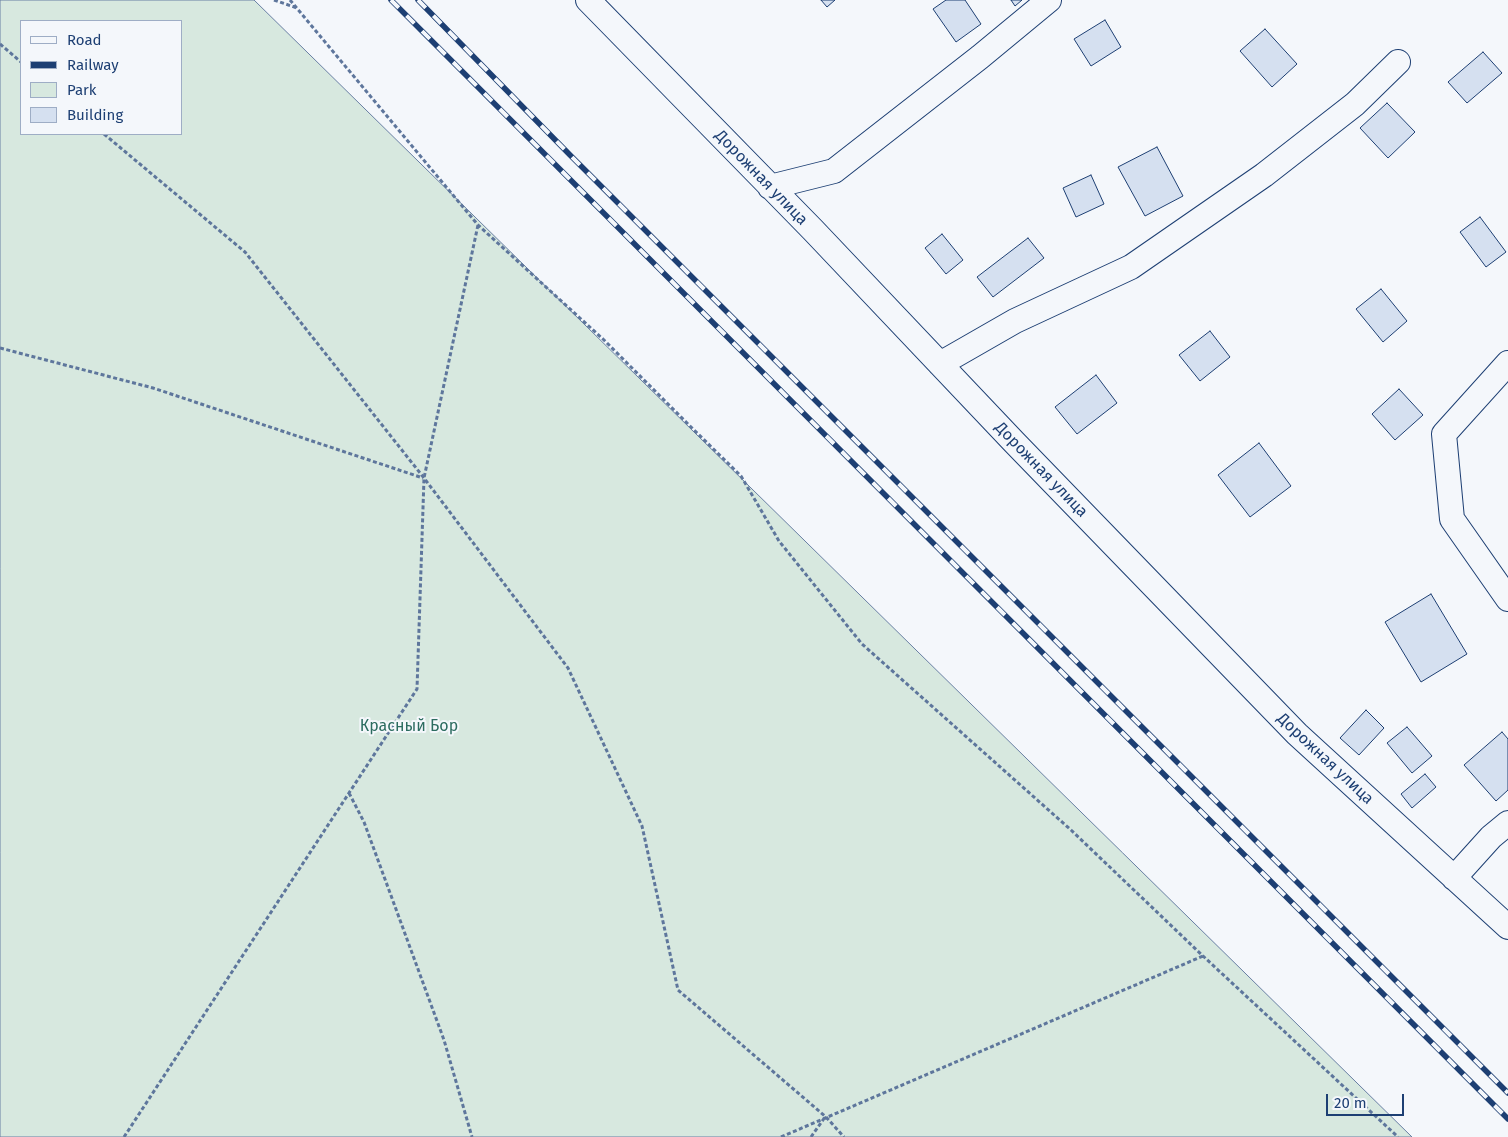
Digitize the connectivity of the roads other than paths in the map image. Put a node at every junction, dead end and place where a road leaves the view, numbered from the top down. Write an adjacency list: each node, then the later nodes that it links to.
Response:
1 (588, 0): 4 (street, Дорожная улица)
2 (1049, 0): 4 (street)
3 (1398, 62): 6 (street)
4 (770, 188): 6 (street, Дорожная улица)
5 (1508, 363): 7 (street)
6 (940, 364): 9 (street, Дорожная улица)
7 (1508, 599)
8 (1508, 823): 9 (street)
9 (1454, 878): 10 (street, Дорожная улица)
10 (1508, 928)

